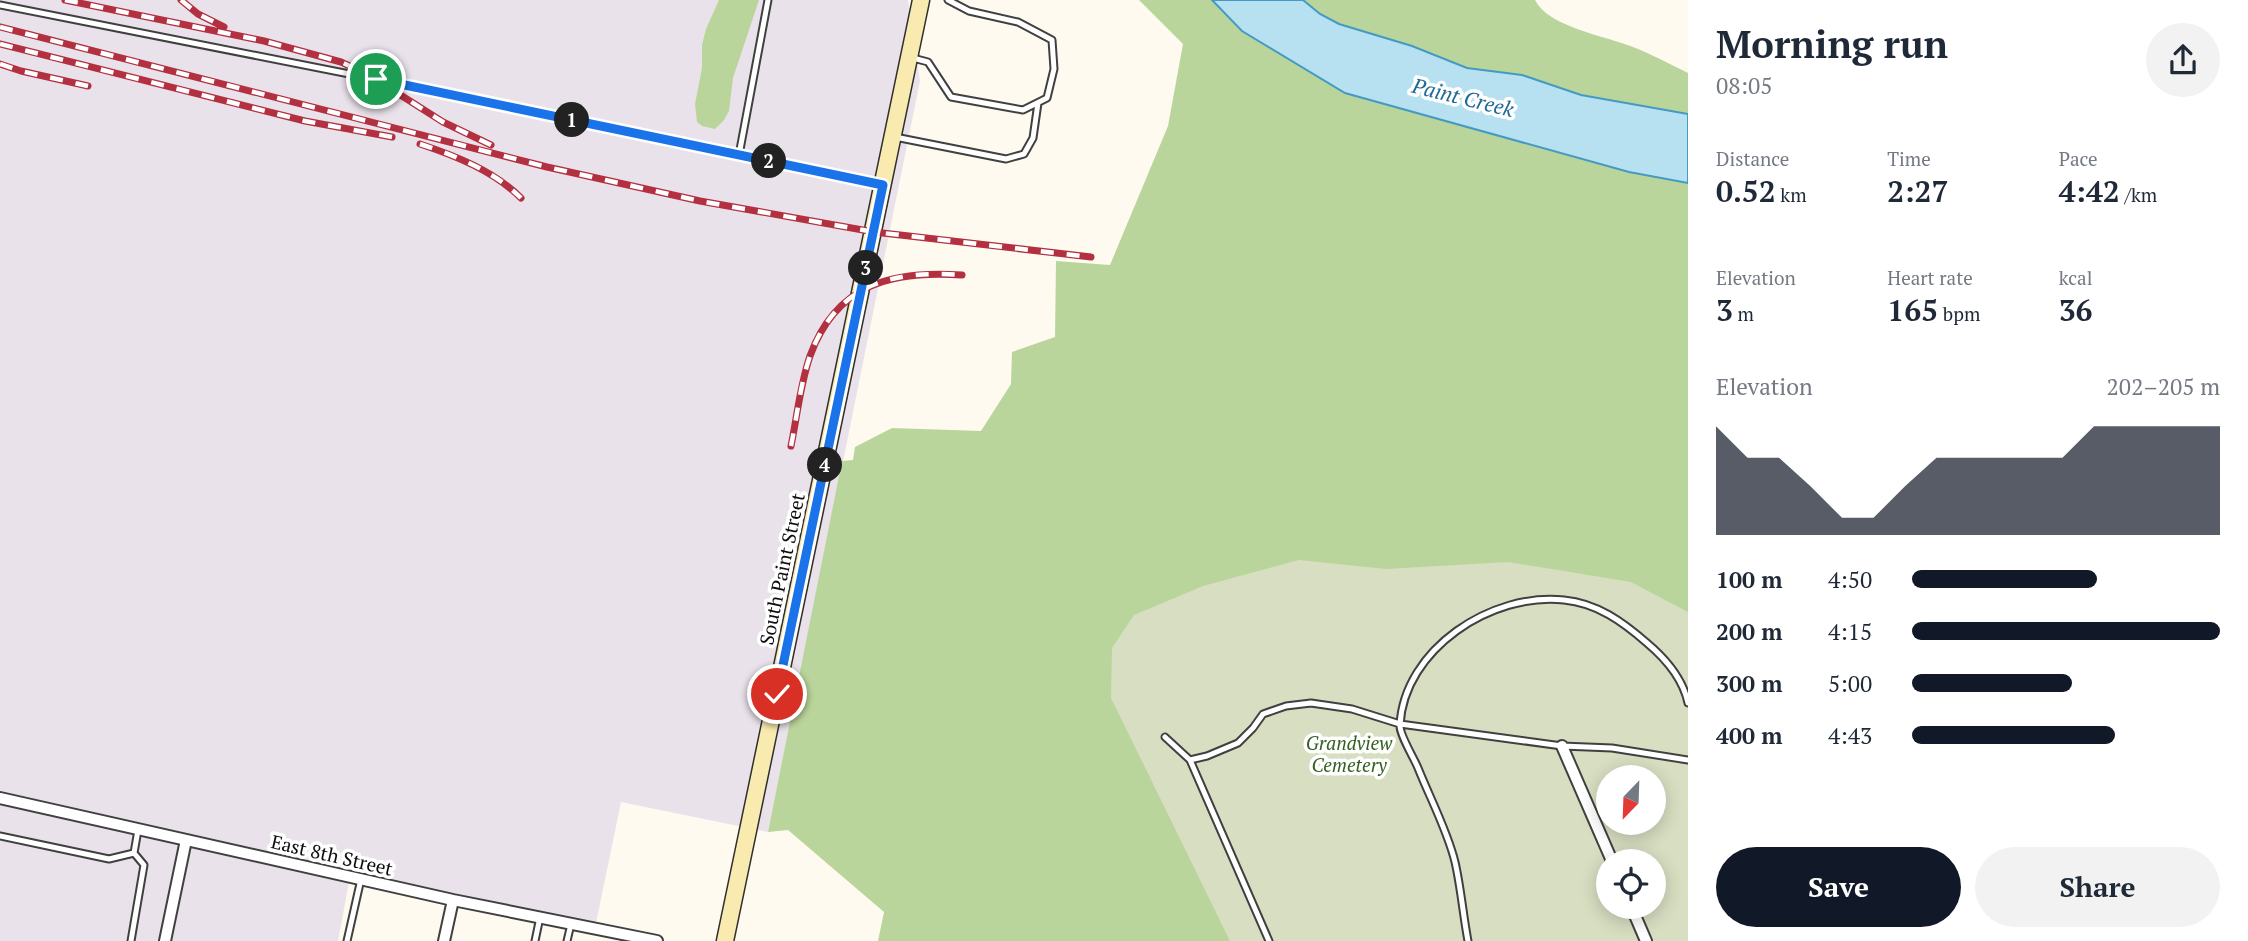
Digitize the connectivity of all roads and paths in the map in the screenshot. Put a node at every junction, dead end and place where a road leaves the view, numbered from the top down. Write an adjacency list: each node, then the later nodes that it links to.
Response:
1 (768, 0): 8 (lane)
2 (921, 0): 5 (main road, South Paint Street)
3 (948, 0): 6 (lane)
4 (0, 5): 8 (lane)
5 (908, 56): 6 (lane); 7 (main road, South Paint Street)
6 (1038, 103): 7 (lane)
7 (893, 136): 9 (main road, South Paint Street)
8 (739, 155): 9 (lane)
9 (883, 185): 34 (main road, South Paint Street)
10 (1688, 704): 11 (lane)
11 (1400, 724): 13 (lane); 14 (lane); 36 (lane)
12 (1165, 737): 14 (lane)
13 (1562, 746): 15 (lane); 20 (street)
14 (1190, 760): 35 (lane)
15 (1688, 760)
16 (0, 799): 17 (street, East 8th Street)
17 (138, 829): 19 (street, East 8th Street); 21 (lane)
18 (0, 836): 21 (lane)
19 (186, 840): 22 (street, East 8th Street); 28 (street)
20 (1607, 849)
21 (134, 853): 27 (lane)
22 (361, 879): 23 (street, East 8th Street); 29 (lane)
23 (453, 900): 24 (street, East 8th Street); 30 (street)
24 (540, 917): 26 (street, East 8th Street); 31 (lane)
25 (1637, 919): 37 (street)
26 (571, 923): 32 (lane); 33 (street, East 8th Street)
27 (131, 941)
28 (165, 941)
29 (347, 941)
30 (444, 941)
31 (536, 941)
32 (567, 941)
33 (657, 941)
34 (725, 941)
35 (1269, 941)
36 (1468, 941)
37 (1646, 941)

